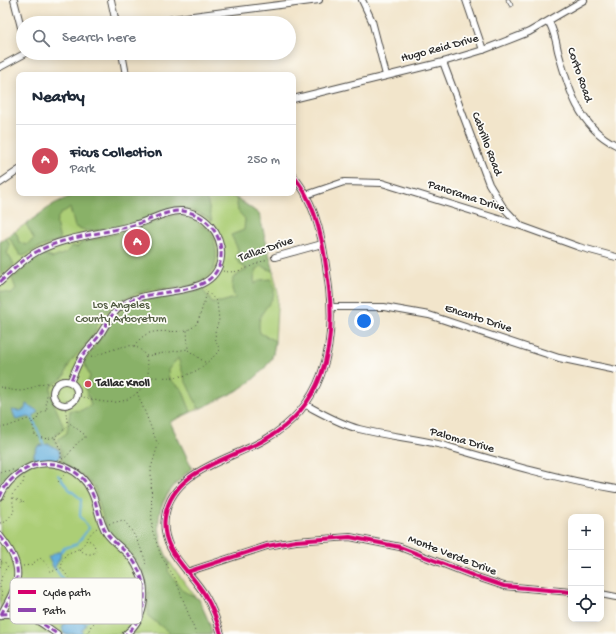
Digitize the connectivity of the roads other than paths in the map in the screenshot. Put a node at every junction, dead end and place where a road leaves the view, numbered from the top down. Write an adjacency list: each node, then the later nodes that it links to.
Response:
1 (14, 0): 9 (street)
2 (112, 0): 10 (street)
3 (319, 0): 11 (street)
4 (362, 0): 19 (street)
5 (508, 0): 8 (lane)
6 (584, 0): 12 (street, Hugo Reid Drive)
7 (468, 1): 13 (street)
8 (511, 5)
9 (18, 16)
10 (115, 16)
11 (193, 16)
12 (548, 22): 13 (street, Hugo Reid Drive); 21 (street, Corto Road)
13 (482, 50): 16 (street, Hugo Reid Drive)
14 (16, 58): 17 (street)
15 (123, 60): 18 (street)
16 (443, 62): 19 (street, Hugo Reid Drive); 26 (street, Cabrillo Road)
17 (0, 67)
18 (125, 72)
19 (386, 74): 20 (street, Hugo Reid Drive)
20 (296, 97)
21 (616, 145)
22 (16, 172): 24 (street)
23 (296, 179): 25 (street)
24 (0, 183)
25 (306, 194): 26 (street, Panorama Drive); 27 (street)
26 (521, 226): 29 (street, Panorama Drive)
27 (322, 244): 28 (street, Tallac Drive); 31 (street)
28 (275, 257)
29 (616, 257)
30 (0, 282): 33 (street)
31 (331, 307): 32 (street, Encanto Drive); 34 (street)
32 (616, 370)
33 (70, 382): 33 (street)
34 (306, 405): 35 (street, Paloma Drive); 38 (street)
35 (616, 489)
36 (0, 497): 40 (street)
37 (0, 536): 39 (street)
38 (188, 572): 42 (street, Monte Verde Drive); 52 (street)
39 (18, 578)
40 (141, 578)
41 (142, 583): 46 (street)
42 (568, 592)
43 (604, 595): 45 (street)
44 (10, 596): 47 (street)
45 (616, 597)
46 (142, 611)
47 (1, 615)
48 (43, 624): 50 (street)
49 (136, 624): 51 (street)
50 (57, 634)
51 (126, 634)
52 (221, 634)

